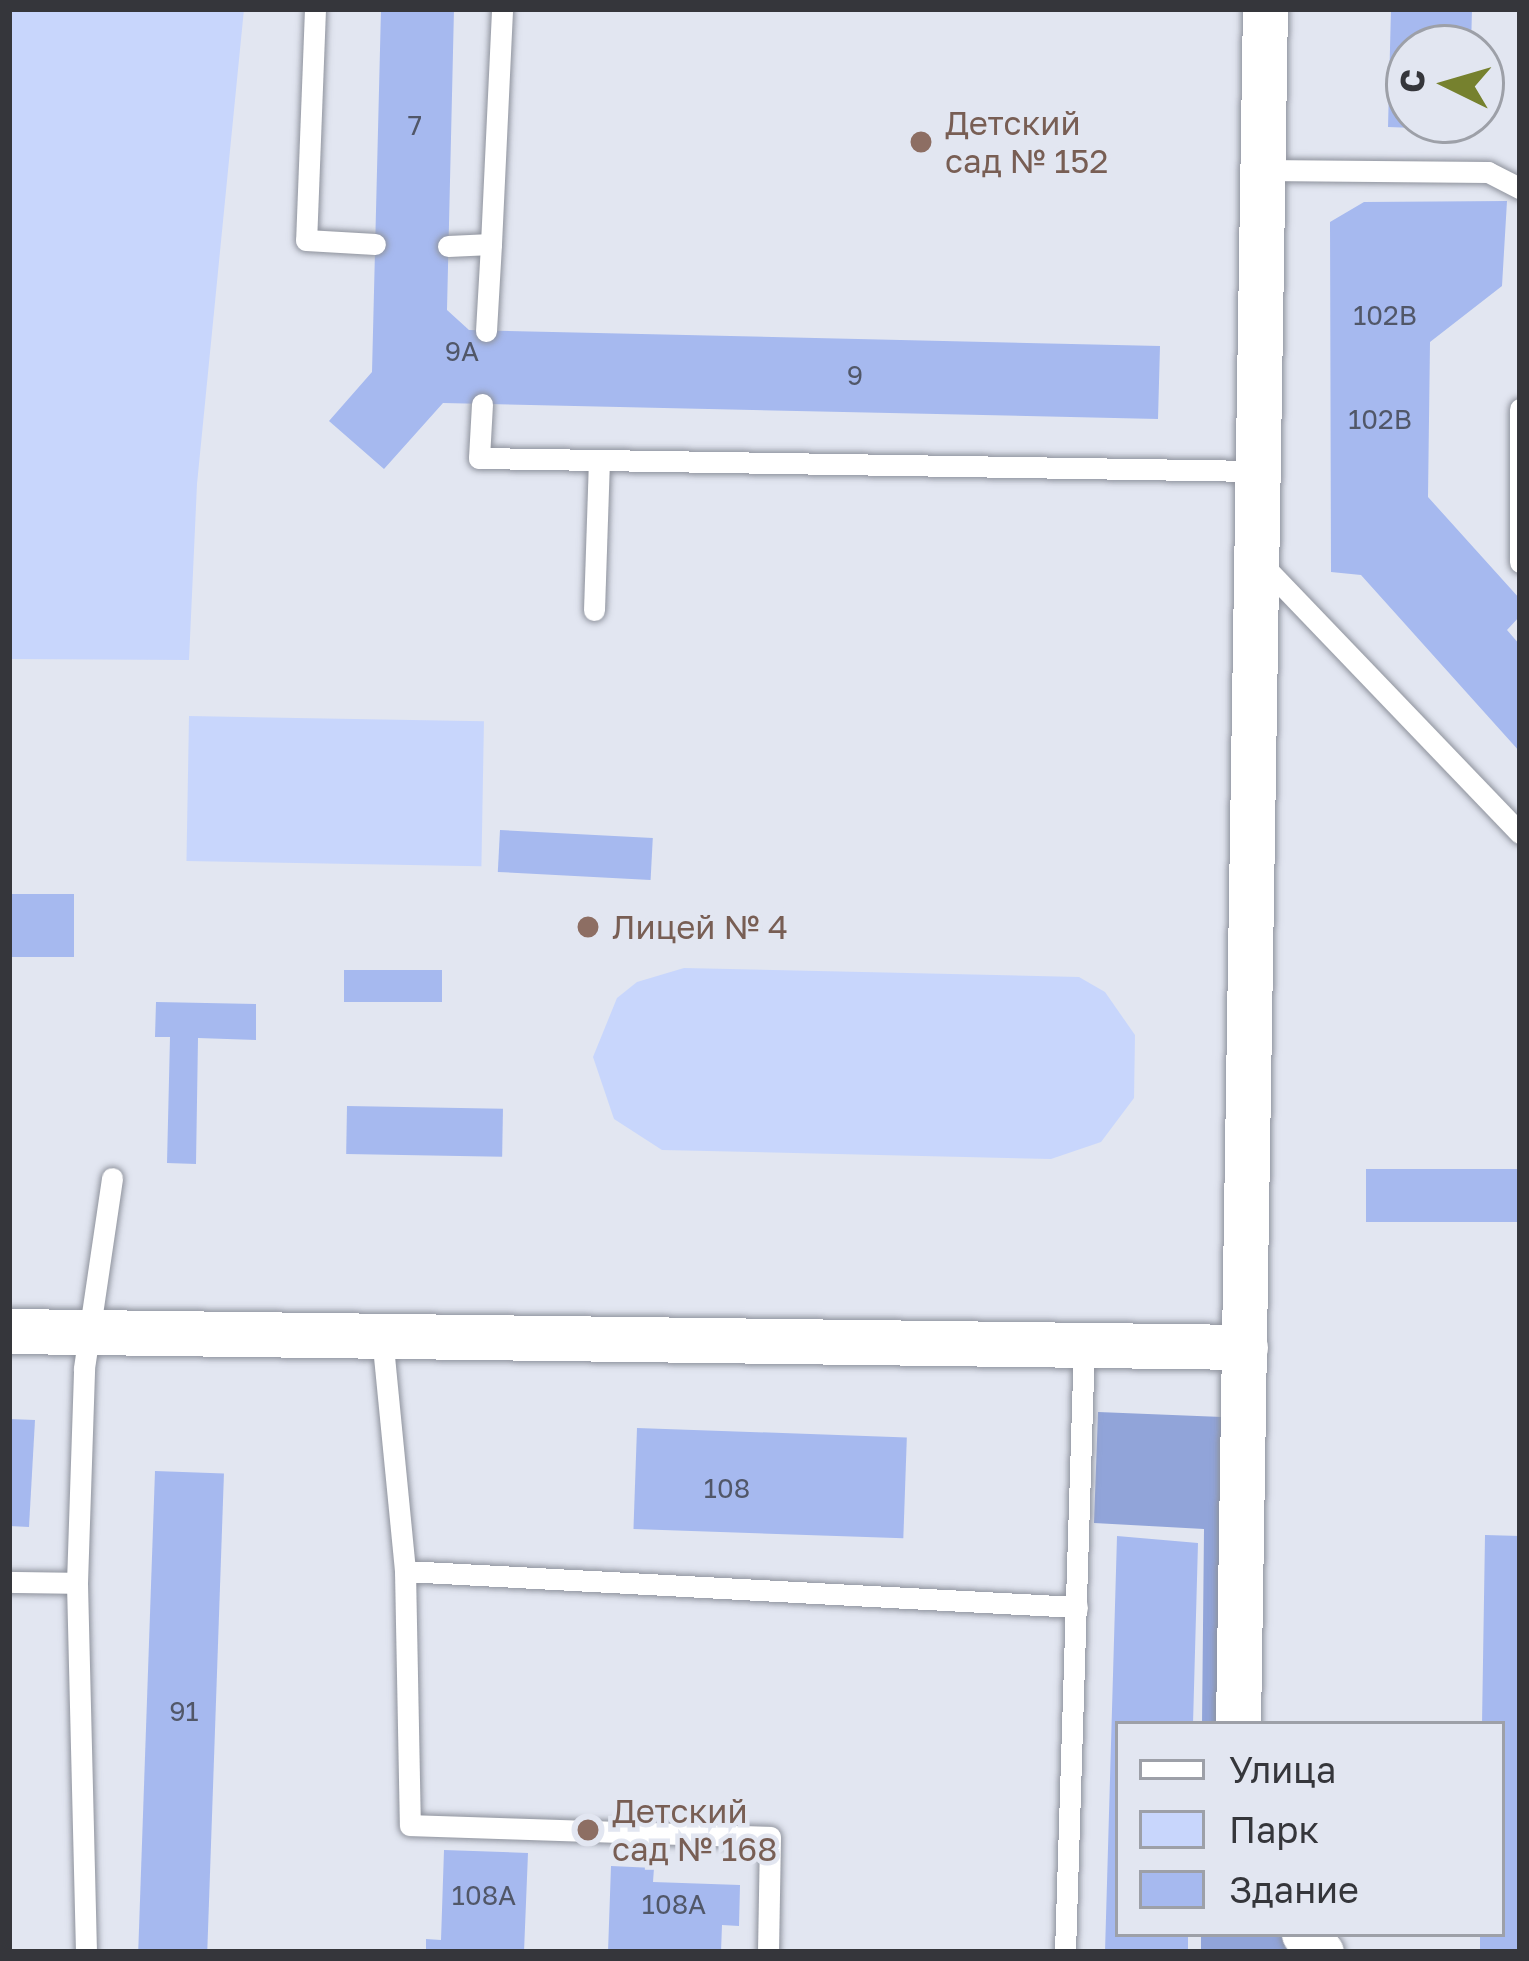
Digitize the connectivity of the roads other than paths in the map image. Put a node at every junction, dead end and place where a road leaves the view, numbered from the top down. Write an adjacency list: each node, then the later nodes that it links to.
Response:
1 (315, 9): 6 (lane)
2 (502, 9): 7 (lane)
3 (1265, 9): 4 (street)
4 (1263, 170): 5 (lane); 13 (street)
5 (1520, 188)
6 (375, 244)
7 (491, 244): 8 (lane); 9 (lane)
8 (448, 246)
9 (486, 331)
10 (482, 404): 12 (lane)
11 (1520, 409): 15 (lane)
12 (598, 460): 13 (lane); 16 (lane)
13 (1258, 471): 14 (street)
14 (1257, 559): 17 (lane); 23 (street)
15 (1520, 562)
16 (594, 610)
17 (1520, 833)
18 (112, 1178): 20 (lane)
19 (9, 1330): 20 (street)
20 (88, 1332): 21 (street); 26 (lane)
21 (382, 1336): 22 (street); 24 (lane)
22 (1084, 1345): 23 (street); 27 (lane)
23 (1245, 1347): 28 (street)
24 (405, 1571): 27 (lane); 30 (lane)
25 (9, 1582): 26 (lane)
26 (77, 1583): 29 (lane)
27 (1077, 1607): 31 (lane)
28 (1238, 1721)
29 (86, 1952)
30 (768, 1952)
31 (1065, 1952)

